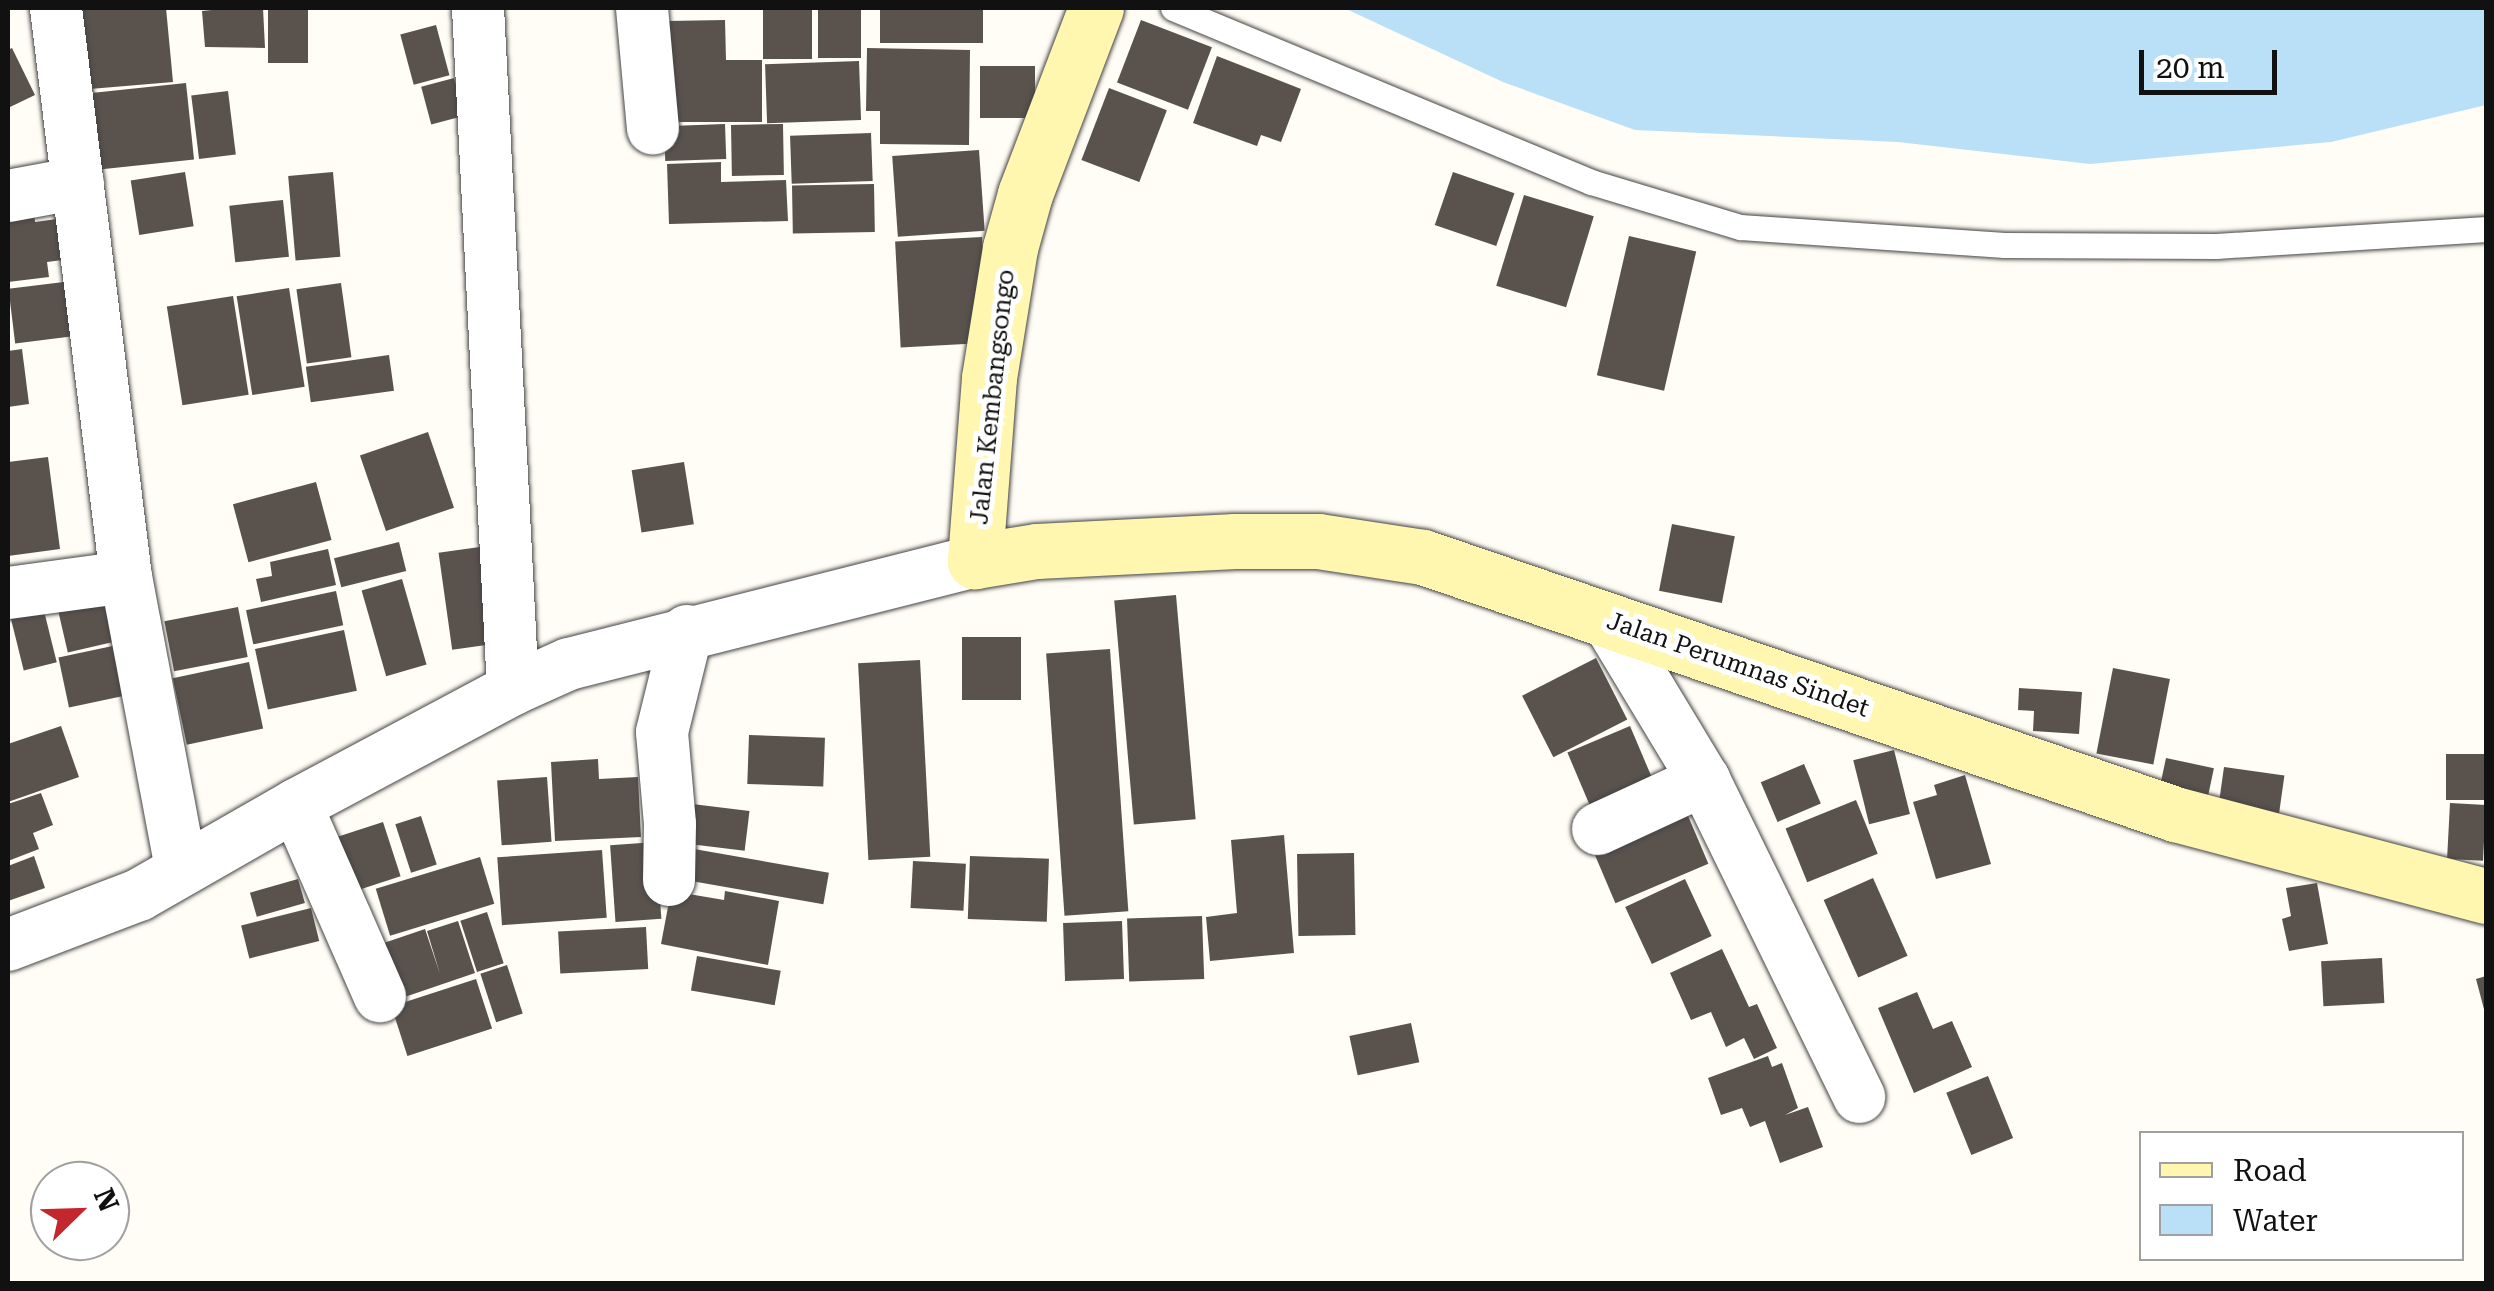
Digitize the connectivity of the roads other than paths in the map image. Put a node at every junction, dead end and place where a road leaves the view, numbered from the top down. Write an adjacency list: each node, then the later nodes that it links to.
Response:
1 (56, 8): 7 (street)
2 (478, 8): 15 (street)
3 (642, 8): 6 (street)
4 (1096, 8): 10 (street, Jalan Kembangsongo)
5 (1173, 8): 9 (lane)
6 (652, 128)
7 (78, 183): 8 (street); 11 (street)
8 (8, 196)
9 (2486, 229)
10 (976, 562): 13 (street, Jalan Perumnas Sindet); 14 (street)
11 (126, 577): 12 (street); 19 (street)
12 (8, 593)
13 (1608, 621): 16 (street); 21 (street, Jalan Perumnas Sindet)
14 (687, 631): 15 (street); 20 (street)
15 (513, 689): 17 (street)
16 (1704, 780): 18 (street); 24 (street)
17 (296, 805): 19 (street); 23 (street)
18 (1598, 829)
19 (182, 869): 22 (street)
20 (669, 880)
21 (2486, 896)
22 (8, 945)
23 (380, 996)
24 (1860, 1097)

